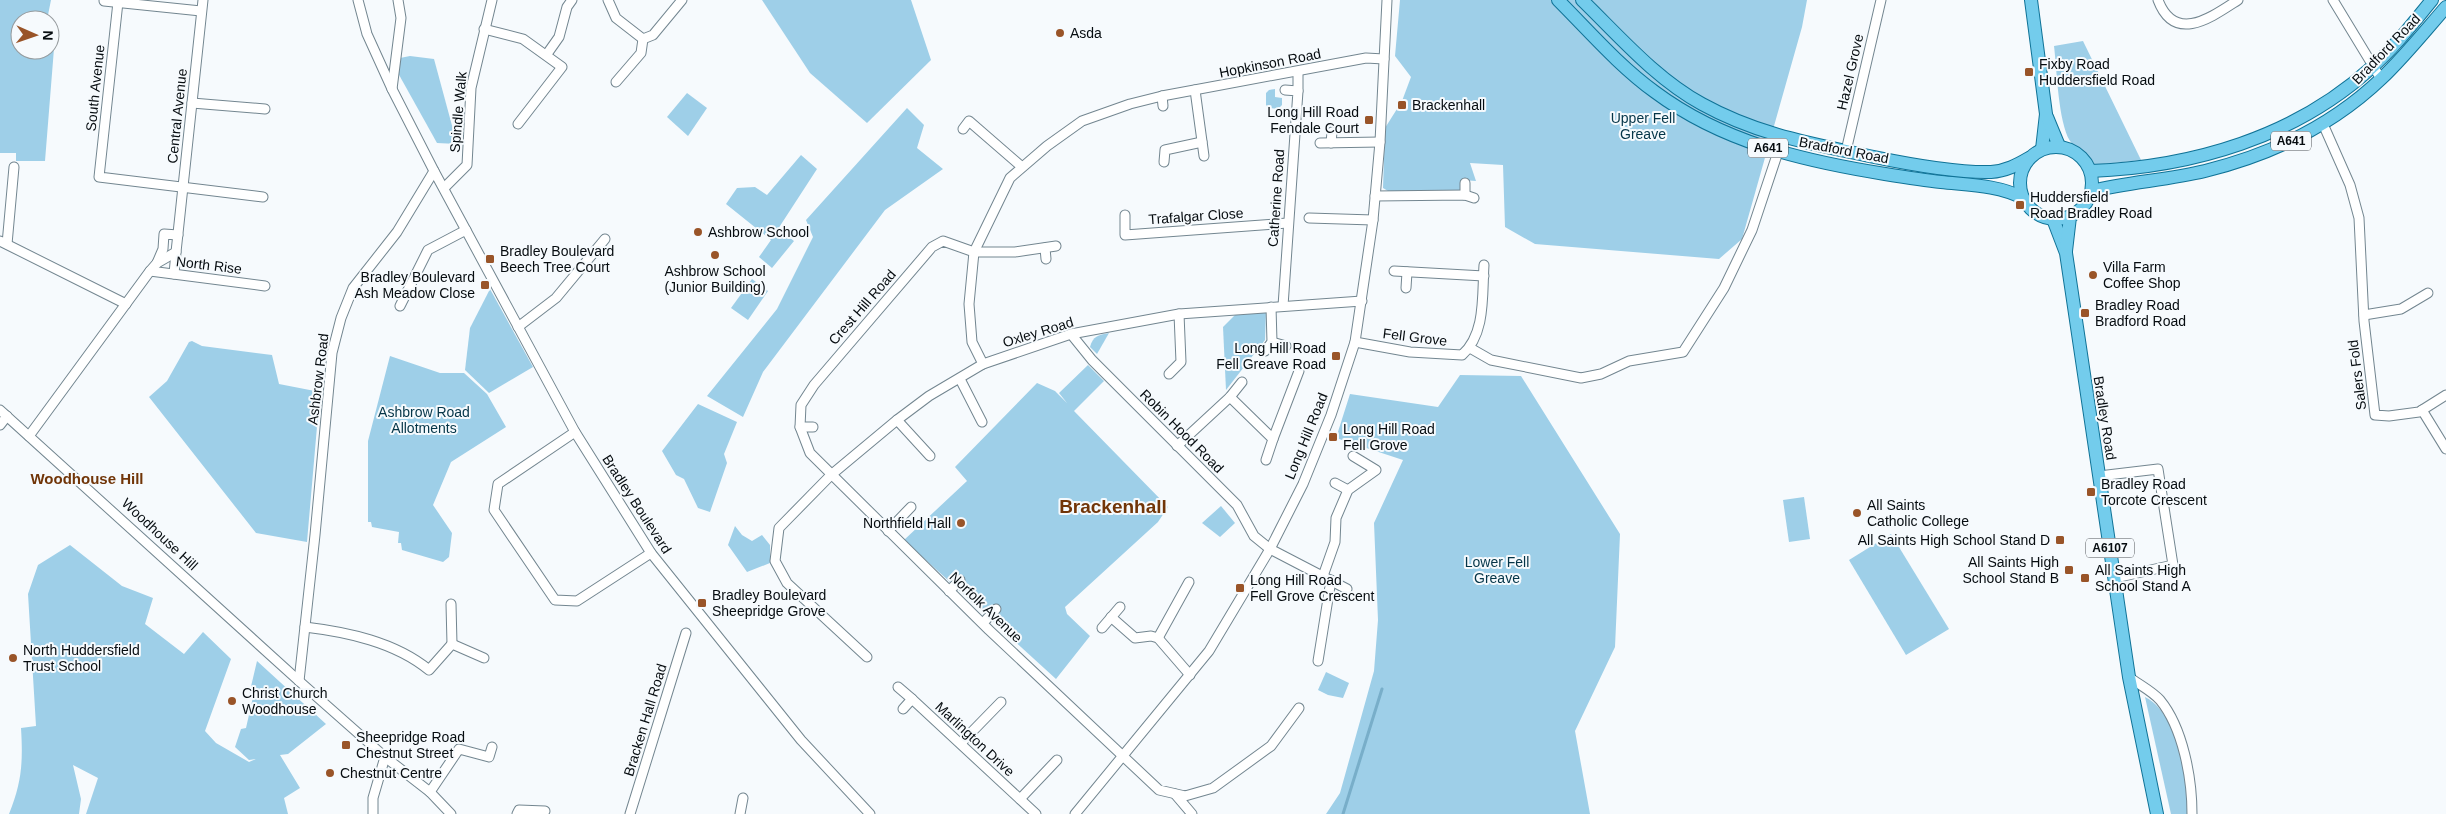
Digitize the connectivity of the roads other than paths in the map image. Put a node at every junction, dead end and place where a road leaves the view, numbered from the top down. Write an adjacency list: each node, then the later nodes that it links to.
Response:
1 (202, 0): 20 (street, Central Avenue)
2 (358, 0): 29 (street)
3 (398, 0): 29 (street)
4 (492, 0): 21 (street, Spindle Walk)
5 (572, 0): 23 (street)
6 (608, 0): 22 (street)
7 (682, 0): 22 (street)
8 (1387, 0): 24 (street, Long Hill Road)
9 (1558, 0): 49 (main road, Bradford Road / A641)
10 (1582, 0): 48 (main road, Bradford Road / A641)
11 (1881, 0): 48 (street, Hazel Grove)
12 (2031, 0): 37 (main road)
13 (2158, 0): 14 (street)
14 (2238, 0)
15 (2333, 0): 25 (street)
16 (2432, 0): 25 (main road, Bradford Road / A641)
17 (104, 1): 18 (street)
18 (118, 2): 20 (street); 58 (street, South Avenue)
19 (2446, 7): 27 (main road, Bradford Road / A641)
20 (201, 11): 34 (street, Central Avenue)
21 (484, 29): 23 (street); 59 (street, Spindle Walk)
22 (643, 39): 28 (street)
23 (547, 54): 38 (street)
24 (1384, 59): 26 (street, Hopkinson Road); 43 (street, Long Hill Road)
25 (2372, 67): 27 (street); 56 (main road, Bradford Road / A641)
26 (1298, 72): 30 (street, Hopkinson Road); 32 (street, Catherine Road)
27 (2381, 79): 39 (main road, Bradford Road / A641)
28 (616, 82)
29 (392, 89): 55 (street)
30 (1195, 90): 33 (street, Hopkinson Road); 42 (street)
31 (1286, 90): 32 (street)
32 (1298, 91): 69 (street, Catherine Road)
33 (1162, 96): 35 (street); 54 (street, Hopkinson Road)
34 (192, 103): 36 (street); 58 (street, Central Avenue)
35 (1163, 106)
36 (265, 109)
37 (2046, 114): 46 (main road); 47 (main road)
38 (518, 124)
39 (2323, 124): 60 (main road, Bradford Road / A641); 96 (street)
40 (962, 129): 54 (street)
41 (1332, 132): 45 (street)
42 (1202, 142): 50 (street); 52 (street)
43 (1380, 142): 45 (street); 61 (street, Long Hill Road)
44 (1320, 143): 45 (street)
45 (1331, 143)
46 (2059, 146): 47 (main road, A641); 56 (main road)
47 (2042, 149): 51 (main road, A641)
48 (1846, 151): 51 (main road, Bradford Road / A641)
49 (1778, 152): 63 (main road, Bradford Road / A641); 102 (street)
50 (1204, 156)
51 (2029, 158): 63 (main road)
52 (1164, 162)
53 (14, 167): 73 (street)
54 (1022, 167): 77 (street, Hopkinson Road)
55 (434, 171): 59 (street, Bradley Boulevard); 145 (street, Ashbrow Road)
56 (2091, 171): 60 (main road)
57 (1465, 183): 61 (street)
58 (183, 186): 62 (street); 71 (street, Central Avenue)
59 (444, 188): 70 (street, Bradley Boulevard)
60 (2092, 191): 65 (main road)
61 (1375, 196): 67 (street, Long Hill Road)
62 (264, 197)
63 (2023, 198): 68 (main road, A641)
64 (1125, 216): 69 (street, Trafalgar Close)
65 (2070, 217): 68 (main road); 78 (main road, Bradley Road / A6107)
66 (1309, 218): 67 (street)
67 (1373, 220): 90 (street, Long Hill Road)
68 (2054, 220): 78 (main road, Bradley Road / A6107)
69 (1288, 223): 93 (street, Catherine Road)
70 (466, 230): 92 (street); 97 (street, Bradley Boulevard)
71 (178, 235): 76 (street, Central Avenue); 80 (street)
72 (605, 239): 97 (street)
73 (4, 243): 91 (street)
74 (1056, 246): 75 (street, Crest Hill Road)
75 (1045, 248): 77 (street, Crest Hill Road); 79 (street)
76 (176, 252): 80 (street); 85 (street, Central Avenue)
77 (974, 252): 104 (street, Hopkinson Road); 116 (street, Crest Hill Road)
78 (2066, 253): 127 (main road, Bradley Road / A6107)
79 (1046, 259)
80 (157, 263): 82 (street)
81 (1484, 265): 86 (street)
82 (150, 271): 85 (street, North Rise); 91 (street)
83 (1394, 271): 84 (street)
84 (1407, 272): 86 (street); 88 (street)
85 (174, 274): 87 (street, North Rise)
86 (1484, 276): 102 (street)
87 (265, 286)
88 (1406, 288)
89 (2428, 293): 96 (street)
90 (1362, 301): 93 (street, Oxley Road); 100 (street, Long Hill Road)
91 (126, 304): 119 (street)
92 (400, 306)
93 (1283, 306): 94 (street, Oxley Road)
94 (1272, 307): 95 (street, Oxley Road); 99 (street)
95 (1179, 314): 98 (street, Oxley Road); 106 (street)
96 (2364, 315): 111 (street, Salers Fold)
97 (518, 327): 118 (street, Bradley Boulevard)
98 (1072, 334): 104 (street, Oxley Road); 121 (street, Robin Hood Road)
99 (1272, 342): 101 (street); 103 (street)
100 (1355, 342): 102 (street, Fell Grove); 132 (street, Long Hill Road)
101 (1286, 346)
102 (1470, 348)
103 (1265, 351)
104 (983, 364): 107 (street, Oxley Road)
105 (1299, 371): 120 (street)
106 (1170, 374)
107 (960, 379): 113 (street, Oxley Road); 114 (street)
108 (1242, 382): 110 (street)
109 (2446, 395): 111 (street, Salers Fold)
110 (1230, 397): 120 (street); 121 (street)
111 (2422, 410): 122 (street)
112 (3, 413): 115 (street); 119 (street, Woodhouse Hill)
113 (897, 420): 123 (street); 126 (street, Oxley Road)
114 (982, 422)
115 (0, 425)
116 (800, 427): 117 (street); 126 (street, Crest Hill Road)
117 (813, 427)
118 (575, 432): 133 (street, Bradley Boulevard); 133 (street)
119 (29, 436): 155 (street, Woodhouse Hill)
120 (1274, 438): 125 (street)
121 (1177, 446): 132 (street, Robin Hood Road)
122 (2446, 449)
123 (930, 456)
124 (1353, 456): 129 (street)
125 (1266, 460)
126 (831, 475): 131 (street, Norfolk Avenue); 150 (street, Oxley Road)
127 (2099, 476): 135 (main road, Bradley Road / A6107); 135 (street)
128 (1335, 483): 129 (street)
129 (1348, 490): 134 (street)
130 (911, 507): 131 (street)
131 (888, 531): 139 (street, Norfolk Avenue)
132 (1270, 549): 134 (street, Robin Hood Road); 153 (street, Long Hill Road)
133 (651, 553): 176 (street, Bradley Boulevard)
134 (1327, 578): 138 (street, Robin Hood Road); 152 (street)
135 (2115, 578): 154 (main road, Bradley Road / A6107)
136 (960, 580): 139 (street)
137 (1189, 582): 148 (street)
138 (1347, 589)
139 (949, 591): 144 (street, Norfolk Avenue)
140 (451, 604): 149 (street)
141 (1120, 607): 143 (street)
142 (996, 609): 144 (street)
143 (1111, 617): 146 (street); 148 (street)
144 (983, 623): 162 (street, Norfolk Avenue)
145 (305, 627): 149 (street); 155 (street, Ashbrow Road)
146 (1102, 628)
147 (686, 633): 174 (street, Bracken Hall Road)
148 (1158, 638): 153 (street)
149 (452, 644): 151 (street)
150 (866, 657)
151 (484, 658)
152 (1318, 661)
153 (1190, 675): 162 (street, Long Hill Road)
154 (2129, 676): 180 (main road, Bradley Road / A6107); 181 (street)
155 (299, 680): 163 (street, Woodhouse Hill)
156 (898, 687): 157 (street, Marlington Drive)
157 (912, 699): 160 (street); 161 (street, Marlington Drive)
158 (1001, 702): 161 (street)
159 (1299, 708): 167 (street)
160 (903, 709)
161 (961, 743): 169 (street, Marlington Drive)
162 (1124, 756): 167 (street, Norfolk Avenue); 178 (street, Long Hill Road)
163 (385, 757): 166 (street, Woodhouse Hill); 171 (street)
164 (1057, 760): 169 (street)
165 (486, 766): 166 (street)
166 (430, 792): 172 (street, Woodhouse Hill)
167 (1174, 794): 179 (street)
168 (743, 798): 175 (street)
169 (1020, 799): 177 (street, Marlington Drive)
170 (545, 811): 173 (street)
171 (373, 814)
172 (451, 814)
173 (517, 814)
174 (630, 814)
175 (740, 814)
176 (870, 814)
177 (1036, 814)
178 (1075, 814)
179 (1192, 814)
180 (2157, 814)
181 (2192, 814)

